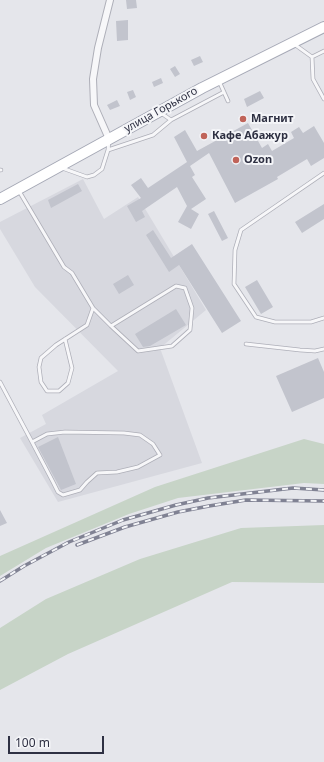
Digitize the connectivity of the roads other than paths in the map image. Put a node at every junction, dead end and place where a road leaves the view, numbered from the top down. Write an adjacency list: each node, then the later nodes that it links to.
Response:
1 (110, 0): 12 (street)
2 (324, 27): 3 (main road, улица Горького)
3 (292, 43): 5 (lane); 6 (main road, улица Горького)
4 (324, 51): 5 (lane)
5 (312, 57): 8 (lane)
6 (219, 80): 7 (lane); 10 (main road, улица Горького)
7 (224, 92): 9 (lane); 11 (lane)
8 (324, 99)
9 (228, 101)
10 (158, 112): 11 (lane); 12 (main road, улица Горького)
11 (171, 120): 13 (lane)
12 (109, 139): 13 (lane); 14 (main road, улица Горького)
13 (108, 150): 14 (lane)
14 (58, 167): 16 (main road, улица Горького)
15 (324, 174): 19 (lane)
16 (18, 189): 17 (main road, улица Горького); 18 (lane)
17 (0, 199)
18 (93, 308): 20 (lane); 21 (lane)
19 (324, 318)
20 (110, 326): 20 (lane)
21 (65, 339): 21 (lane)
22 (246, 344): 23 (lane)
23 (324, 349)
24 (0, 382): 25 (lane)
25 (32, 442): 25 (lane)

